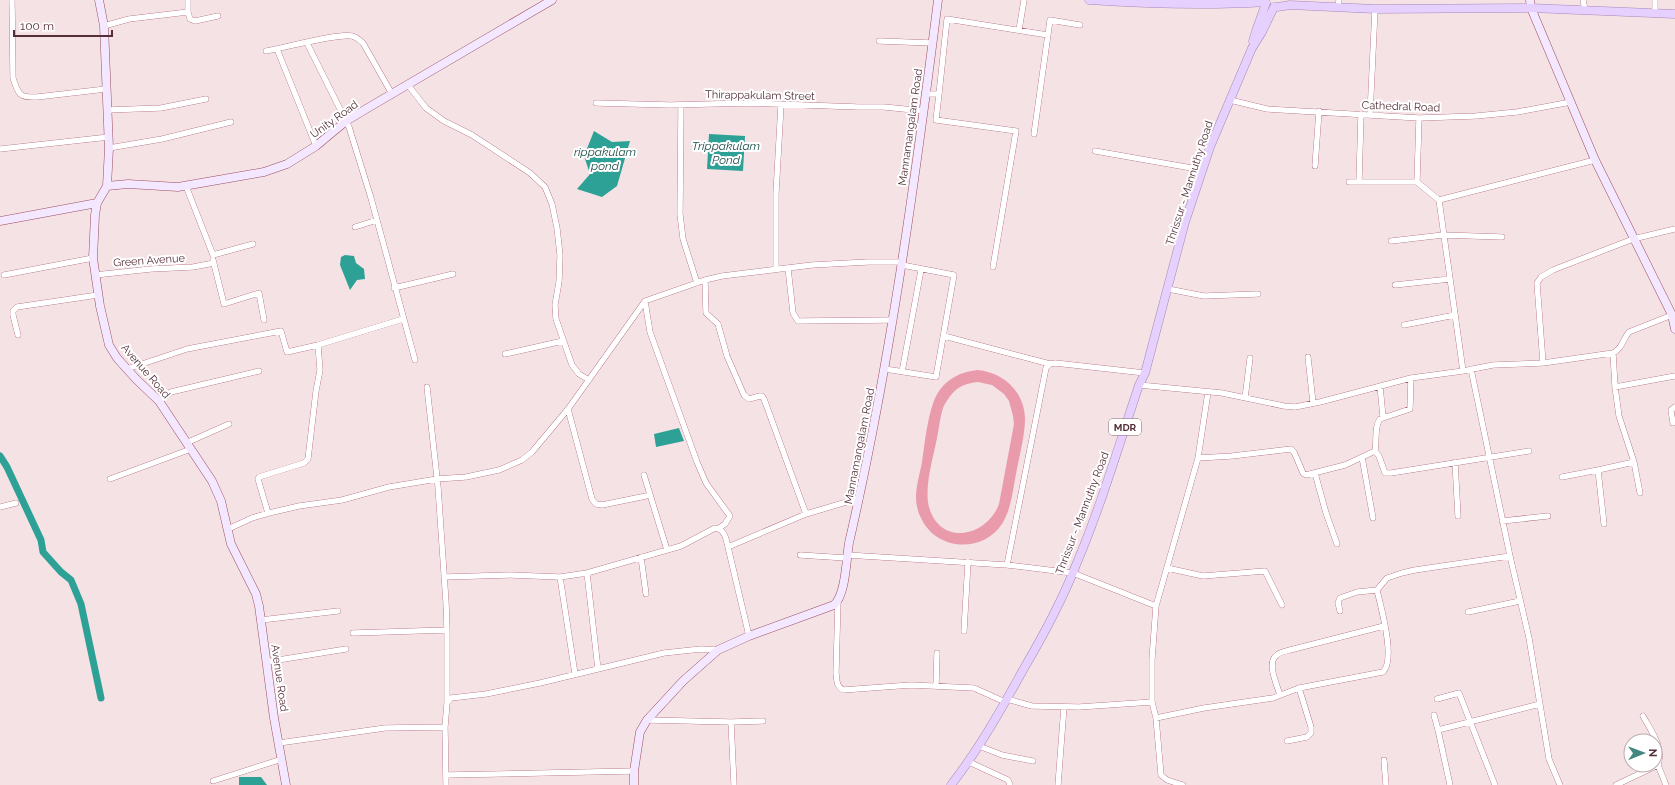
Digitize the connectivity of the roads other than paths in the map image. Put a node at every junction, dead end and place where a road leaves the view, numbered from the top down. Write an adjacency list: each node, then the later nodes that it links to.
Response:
1 (12, 0): 37 (street)
2 (99, 0): 27 (street, Avenue Road)
3 (188, 0): 22 (street)
4 (552, 0): 36 (street, Unity Road)
5 (938, 0): 32 (street, Mannamangalam Road)
6 (1024, 0): 28 (street)
7 (1088, 0): 13 (main road)
8 (1224, 0): 16 (main road)
9 (1283, 0): 19 (main road)
10 (1310, 0): 18 (main road)
11 (1583, 0): 21 (street)
12 (1654, 0): 23 (street)
13 (1136, 1): 16 (main road)
14 (1265, 2): 16 (main road); 19 (main road); 33 (main road, MDR)
15 (1338, 3): 18 (main road); 20 (main road)
16 (1207, 4)
17 (1530, 4): 20 (main road); 21 (main road); 43 (street)
18 (1325, 5): 19 (main road)
19 (1276, 7): 33 (main road, MDR)
20 (1375, 9): 51 (street)
21 (1584, 10): 23 (main road)
22 (188, 12): 25 (street); 27 (street)
23 (1656, 13): 24 (main road)
24 (1675, 14)
25 (218, 16)
26 (1080, 25): 29 (street)
27 (104, 26): 37 (street, Avenue Road)
28 (1018, 30): 29 (street); 40 (street)
29 (1048, 35): 55 (street)
30 (878, 41): 32 (street)
31 (307, 43): 34 (street); 38 (street); 53 (street)
32 (932, 43): 39 (street, Mannamangalam Road)
33 (1252, 48): 42 (main road, Thrissur - Mannuthy Road / MDR)
34 (276, 49): 35 (street); 57 (street)
35 (266, 51)
36 (408, 85): 38 (street, Unity Road); 109 (street)
37 (106, 89): 47 (street, Avenue Road)
38 (392, 94): 53 (street, Unity Road)
39 (926, 94): 40 (street); 48 (street, Mannamangalam Road)
40 (939, 94): 84 (street)
41 (206, 99): 47 (street)
42 (1230, 100): 49 (street, Cathedral Road); 63 (main road, Thrissur - Mannuthy Road / MDR)
43 (1571, 102): 52 (street, Cathedral Road); 61 (street)
44 (596, 103): 46 (street, Thirappakulam Street)
45 (781, 104): 46 (street, Thirappakulam Street); 48 (street, Thirappakulam Street); 86 (street)
46 (681, 105): 93 (street)
47 (107, 110): 56 (street, Avenue Road)
48 (924, 111): 83 (street, Mannamangalam Road)
49 (1320, 112): 50 (street, Cathedral Road); 62 (street)
50 (1361, 114): 51 (street, Cathedral Road); 65 (street)
51 (1370, 115): 52 (street, Cathedral Road)
52 (1419, 118): 66 (street)
53 (346, 121): 57 (street, Unity Road); 71 (street)
54 (231, 122): 58 (street)
55 (1034, 134)
56 (109, 137): 58 (street, Avenue Road); 59 (street)
57 (316, 146): 68 (street, Unity Road)
58 (109, 148): 67 (street, Avenue Road)
59 (0, 149)
60 (1095, 151): 63 (street)
61 (1595, 160): 69 (street); 77 (street)
62 (1315, 166)
63 (1203, 170): 96 (main road, Thrissur - Mannuthy Road / MDR)
64 (1349, 182): 65 (street)
65 (1359, 182): 66 (street)
66 (1417, 182): 69 (street)
67 (107, 186): 68 (street, Unity Road); 70 (street, Avenue Road)
68 (186, 186): 80 (street)
69 (1439, 200): 75 (street)
70 (97, 203): 72 (street); 81 (street, Avenue Road)
71 (377, 220): 73 (street); 95 (street)
72 (0, 221)
73 (355, 227)
74 (1675, 229): 77 (street)
75 (1443, 236): 76 (street); 78 (street); 91 (street)
76 (1502, 237)
77 (1633, 239): 101 (street); 116 (street)
78 (1391, 241)
79 (253, 244): 80 (street)
80 (213, 255): 82 (street)
81 (93, 258): 89 (street); 90 (street, Avenue Road)
82 (214, 263): 90 (street, Green Avenue); 103 (street)
83 (902, 264): 85 (street); 87 (street); 104 (street, Mannamangalam Road)
84 (993, 267)
85 (788, 268): 86 (street); 104 (street)
86 (776, 269): 92 (street)
87 (921, 270): 108 (street); 123 (street)
88 (453, 274): 95 (street)
89 (4, 275)
90 (95, 275): 98 (street, Avenue Road)
91 (1450, 279): 94 (street); 100 (street)
92 (705, 280): 93 (street); 161 (street)
93 (696, 283): 99 (street)
94 (1395, 285)
95 (394, 288): 102 (street)
96 (1168, 289): 97 (street); 124 (main road, Thrissur - Mannuthy Road / MDR)
97 (1258, 294)
98 (98, 295): 107 (street); 118 (street, Avenue Road)
99 (645, 301): 127 (street); 167 (street)
100 (1455, 315): 105 (street); 122 (street)
101 (1672, 315): 106 (street); 111 (street)
102 (404, 319): 110 (street); 115 (street)
103 (264, 320)
104 (893, 320): 119 (street, Mannamangalam Road)
105 (1404, 325)
106 (1675, 328)
107 (18, 335)
108 (944, 336): 117 (street); 123 (street)
109 (563, 342): 112 (street); 127 (street)
110 (318, 345): 118 (street); 160 (street)
111 (1613, 353): 116 (street); 131 (street)
112 (505, 354)
113 (1308, 357): 135 (street)
114 (1250, 358): 133 (street)
115 (415, 360)
116 (1544, 363): 120 (street)
117 (1050, 364): 124 (street); 177 (street)
118 (127, 369): 134 (street, Avenue Road)
119 (885, 369): 123 (street); 157 (street, Mannamangalam Road)
120 (1472, 369): 122 (street); 145 (street)
121 (259, 371): 134 (street)
122 (1463, 371): 126 (street)
123 (902, 372)
124 (1145, 373): 128 (main road, Thrissur - Mannuthy Road / MDR)
125 (1675, 376): 131 (street)
126 (1411, 378): 129 (street); 138 (street)
127 (589, 380): 137 (street)
128 (1139, 385): 132 (street); 180 (main road, Thrissur - Mannuthy Road / MDR)
129 (1380, 386): 135 (street); 138 (street)
130 (427, 387): 154 (street)
131 (1616, 387): 148 (street)
132 (1208, 392): 133 (street); 146 (street)
133 (1245, 398): 135 (street)
134 (159, 401): 141 (street, Avenue Road)
135 (1313, 403)
136 (1675, 408): 139 (street)
137 (568, 409): 154 (street); 156 (street)
138 (1383, 417): 142 (street)
139 (1673, 423)
140 (229, 424): 141 (street)
141 (189, 446): 153 (street); 168 (street, Avenue Road)
142 (1375, 451): 144 (street); 147 (street)
143 (1529, 451): 145 (street)
144 (1362, 457): 150 (street); 164 (street)
145 (1489, 457): 147 (street); 165 (street)
146 (1198, 458): 150 (street); 178 (street)
147 (1455, 462): 162 (street)
148 (1634, 462): 149 (street); 155 (street)
149 (1598, 470): 152 (street); 166 (street)
150 (1315, 473): 169 (street)
151 (644, 475): 171 (street)
152 (1562, 477)
153 (110, 479)
154 (437, 479): 160 (street); 181 (street)
155 (1640, 494)
156 (646, 496)
157 (860, 498): 161 (street); 175 (street, Mannamangalam Road)
158 (16, 503): 159 (street)
159 (0, 507)
160 (268, 513): 168 (street)
161 (806, 514): 170 (street)
162 (1458, 516)
163 (1548, 516): 165 (street)
164 (1373, 518)
165 (1502, 521): 173 (street)
166 (1604, 524)
167 (719, 528): 170 (street); 171 (street)
168 (228, 529): 192 (street, Avenue Road)
169 (1337, 544)
170 (728, 547): 197 (street)
171 (667, 550): 174 (street)
172 (800, 555): 175 (street)
173 (1510, 556): 183 (street); 186 (street)
174 (641, 557): 179 (street); 184 (street)
175 (846, 557): 176 (street); 185 (street, Mannamangalam Road)
176 (968, 562): 177 (street); 195 (street)
177 (1007, 565): 180 (street)
178 (1167, 568): 187 (street); 188 (street)
179 (587, 573): 182 (street); 202 (street)
180 (1073, 573): 188 (street); 208 (main road, Thrissur - Mannuthy Road / MDR)
181 (444, 577): 182 (street); 194 (street)
182 (560, 577): 203 (street)
183 (1377, 590): 190 (street); 193 (street)
184 (646, 594)
185 (838, 600): 197 (street); 204 (street)
186 (1520, 601): 191 (street); 211 (street)
187 (1282, 605)
188 (1156, 606): 209 (street)
189 (338, 611): 192 (street)
190 (1340, 611)
191 (1468, 612)
192 (261, 620): 201 (street, Avenue Road)
193 (1384, 626): 205 (street); 206 (street)
194 (447, 630): 196 (street); 210 (street)
195 (964, 631)
196 (353, 633)
197 (749, 636): 199 (street)
198 (346, 649): 201 (street)
199 (718, 650): 202 (street); 216 (street)
200 (937, 653): 204 (street)
201 (266, 662): 224 (street, Avenue Road)
202 (598, 669): 203 (street)
203 (575, 674): 210 (street)
204 (936, 686): 208 (street)
205 (1299, 688): 206 (street); 223 (street)
206 (1280, 695): 215 (street)
207 (1437, 699): 218 (street)
208 (1006, 700): 212 (street); 225 (main road, Thrissur - Mannuthy Road / MDR)
209 (1152, 702): 212 (street); 215 (street)
210 (447, 703): 220 (street)
211 (1540, 704): 218 (street); 246 (street)
212 (1064, 707): 241 (street)
213 (1434, 715): 221 (street)
214 (1643, 716): 222 (street)
215 (1156, 718): 242 (street)
216 (647, 720): 219 (street); 230 (street)
217 (763, 721): 219 (street)
218 (1470, 721): 221 (street); 245 (street)
219 (731, 722): 238 (street)
220 (445, 727): 224 (street); 233 (street)
221 (1438, 730): 244 (street)
222 (1652, 733)
223 (1287, 741)
224 (279, 744): 226 (street, Avenue Road)
225 (979, 746): 228 (street); 229 (main road, Thrissur - Mannuthy Road / MDR)
226 (282, 760): 234 (street); 235 (street, Avenue Road)
227 (1384, 760): 243 (street)
228 (1033, 761)
229 (969, 762): 239 (main road, Thrissur - Mannuthy Road / MDR); 240 (street)
230 (634, 771): 233 (street); 237 (street)
231 (1641, 773): 247 (street)
232 (1661, 773): 248 (street)
233 (446, 775): 236 (street)
234 (213, 781)
235 (286, 785)
236 (446, 785)
237 (634, 785)
238 (734, 785)
239 (951, 785)
240 (1010, 785)
241 (1058, 785)
242 (1184, 785)
243 (1386, 785)
244 (1450, 785)
245 (1495, 785)
246 (1560, 785)
247 (1616, 785)
248 (1666, 785)

